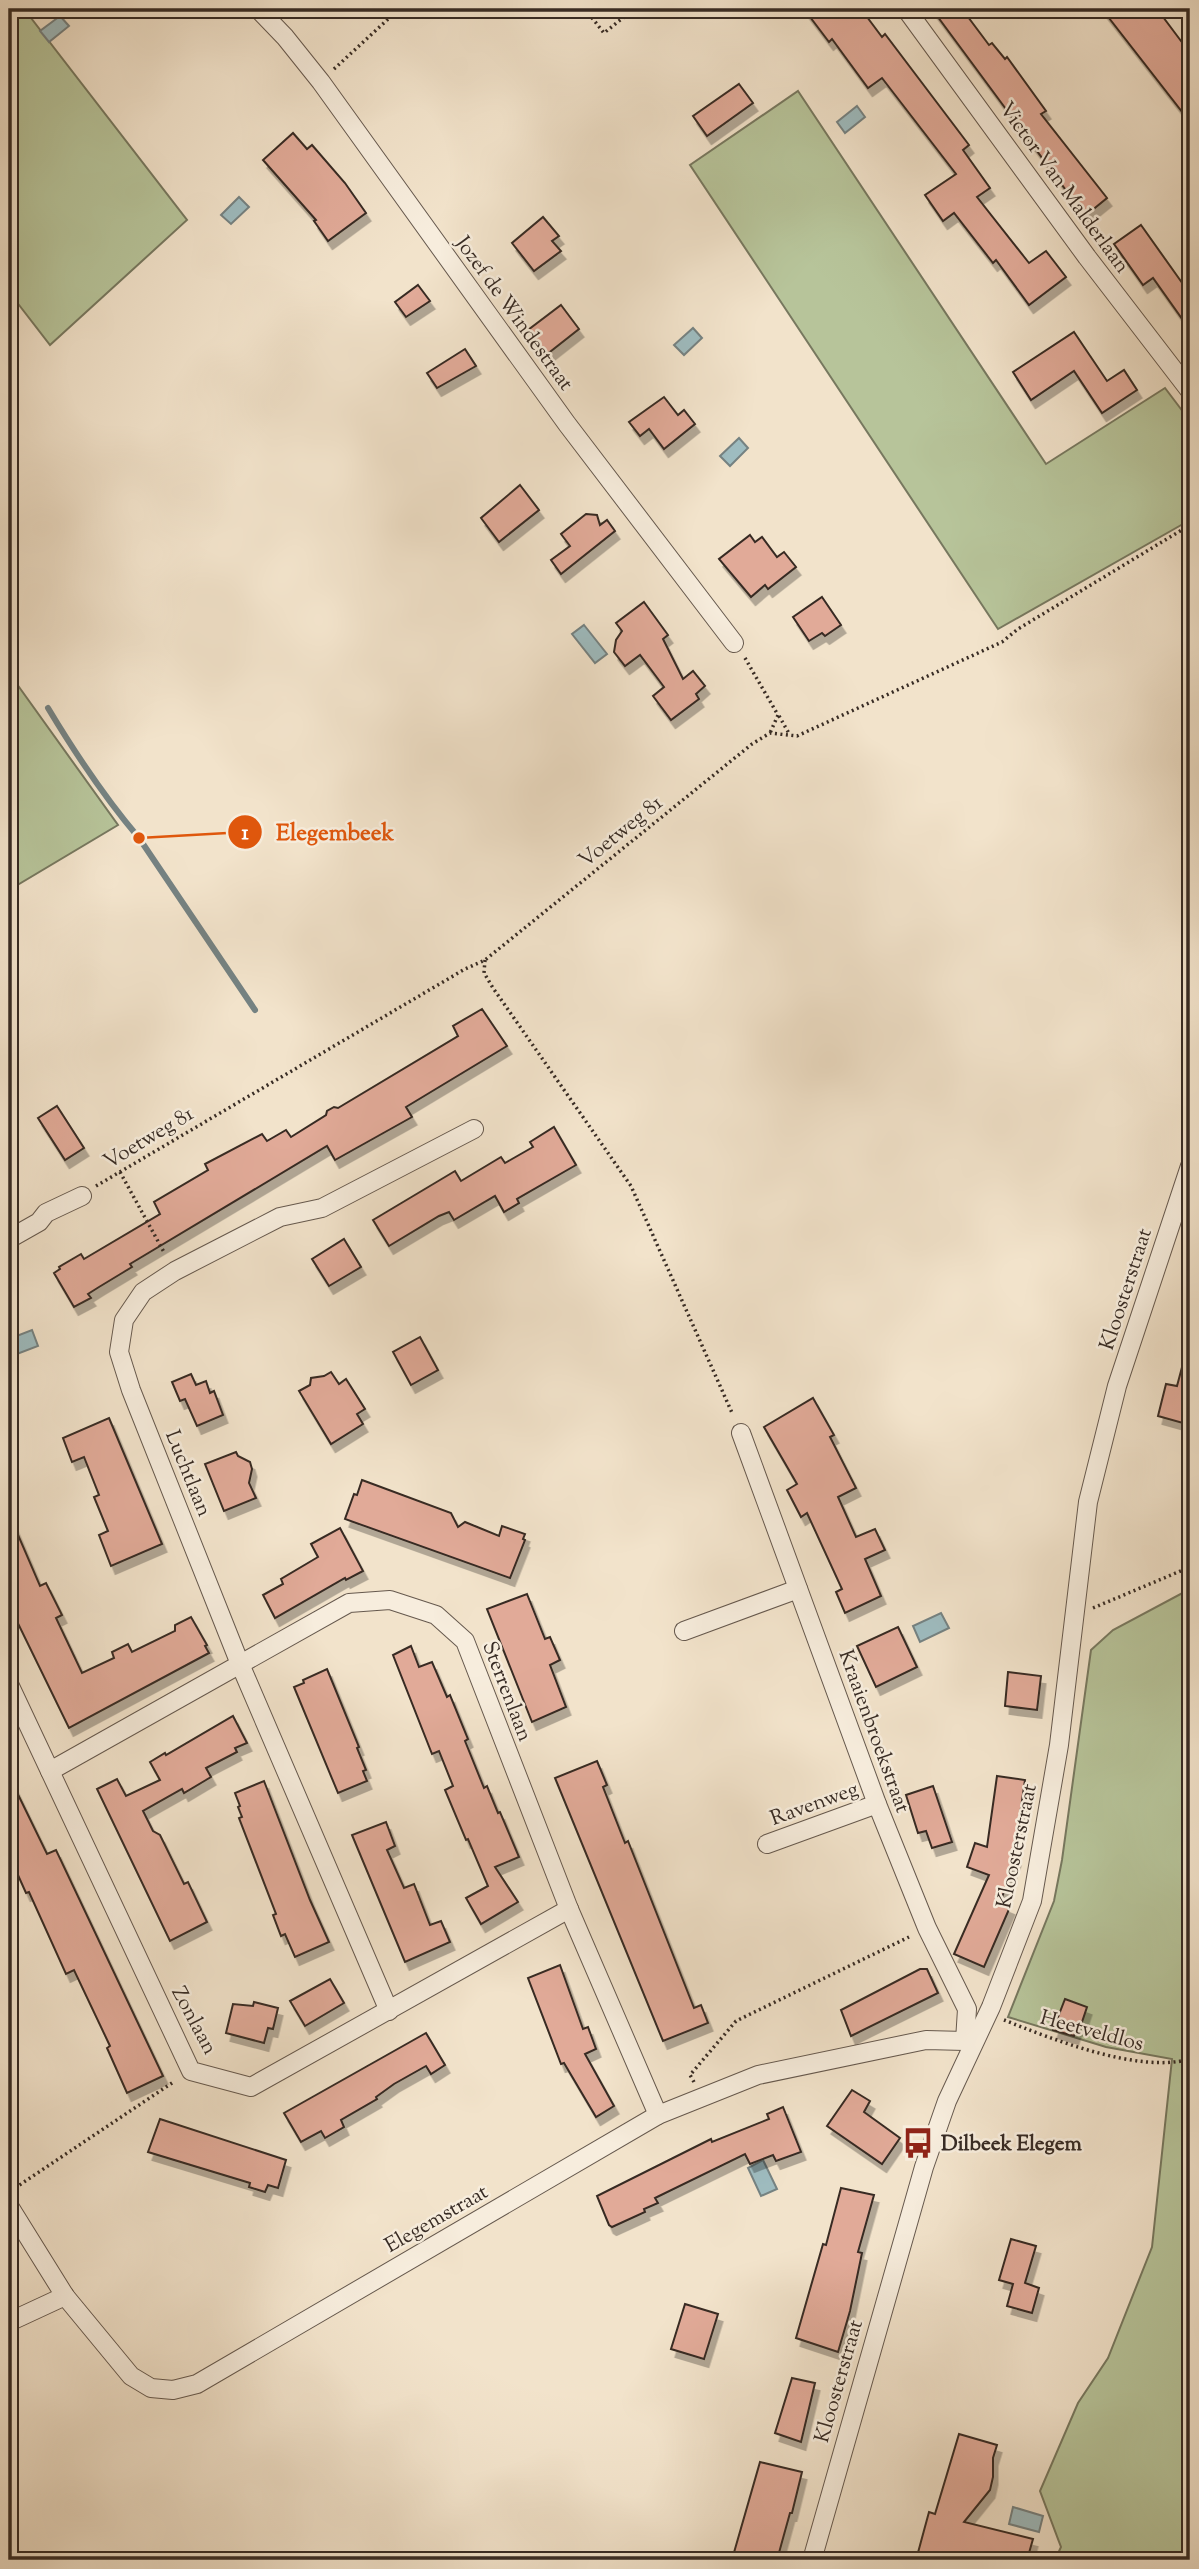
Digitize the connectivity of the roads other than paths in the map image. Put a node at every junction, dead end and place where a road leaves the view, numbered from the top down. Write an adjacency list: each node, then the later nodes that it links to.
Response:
1 (258, 9): 4 (street, Jozef de Windestraat)
2 (906, 9): 3 (street, Victor Van Malderlaan)
3 (1190, 391)
4 (734, 643)
5 (474, 1129): 12 (street, Luchtlaan)
6 (1190, 1166): 19 (street, Kloosterstraat)
7 (82, 1196): 8 (street)
8 (9, 1239)
9 (741, 1433): 10 (street, Kraaienbroekstraat)
10 (798, 1589): 11 (street); 15 (street, Kraaienbroekstraat)
11 (684, 1631)
12 (240, 1664): 14 (street, Sterrenlaan); 17 (street, Sterrenlaan); 18 (street, Luchtlaan)
13 (9, 1684): 14 (street, Zonlaan)
14 (50, 1771): 18 (street, Zonlaan)
15 (877, 1804): 16 (street, Ravenweg); 19 (street, Kraaienbroekstraat)
16 (767, 1844)
17 (569, 1909): 18 (street, Zonlaan); 20 (street, Sterrenlaan)
18 (390, 2011)
19 (968, 2044): 20 (street, Elegemstraat); 24 (street, Kloosterstraat)
20 (658, 2115): 22 (street, Elegemstraat)
21 (9, 2206): 22 (street, Elegemstraat)
22 (65, 2296): 23 (street)
23 (9, 2322)
24 (812, 2560)

